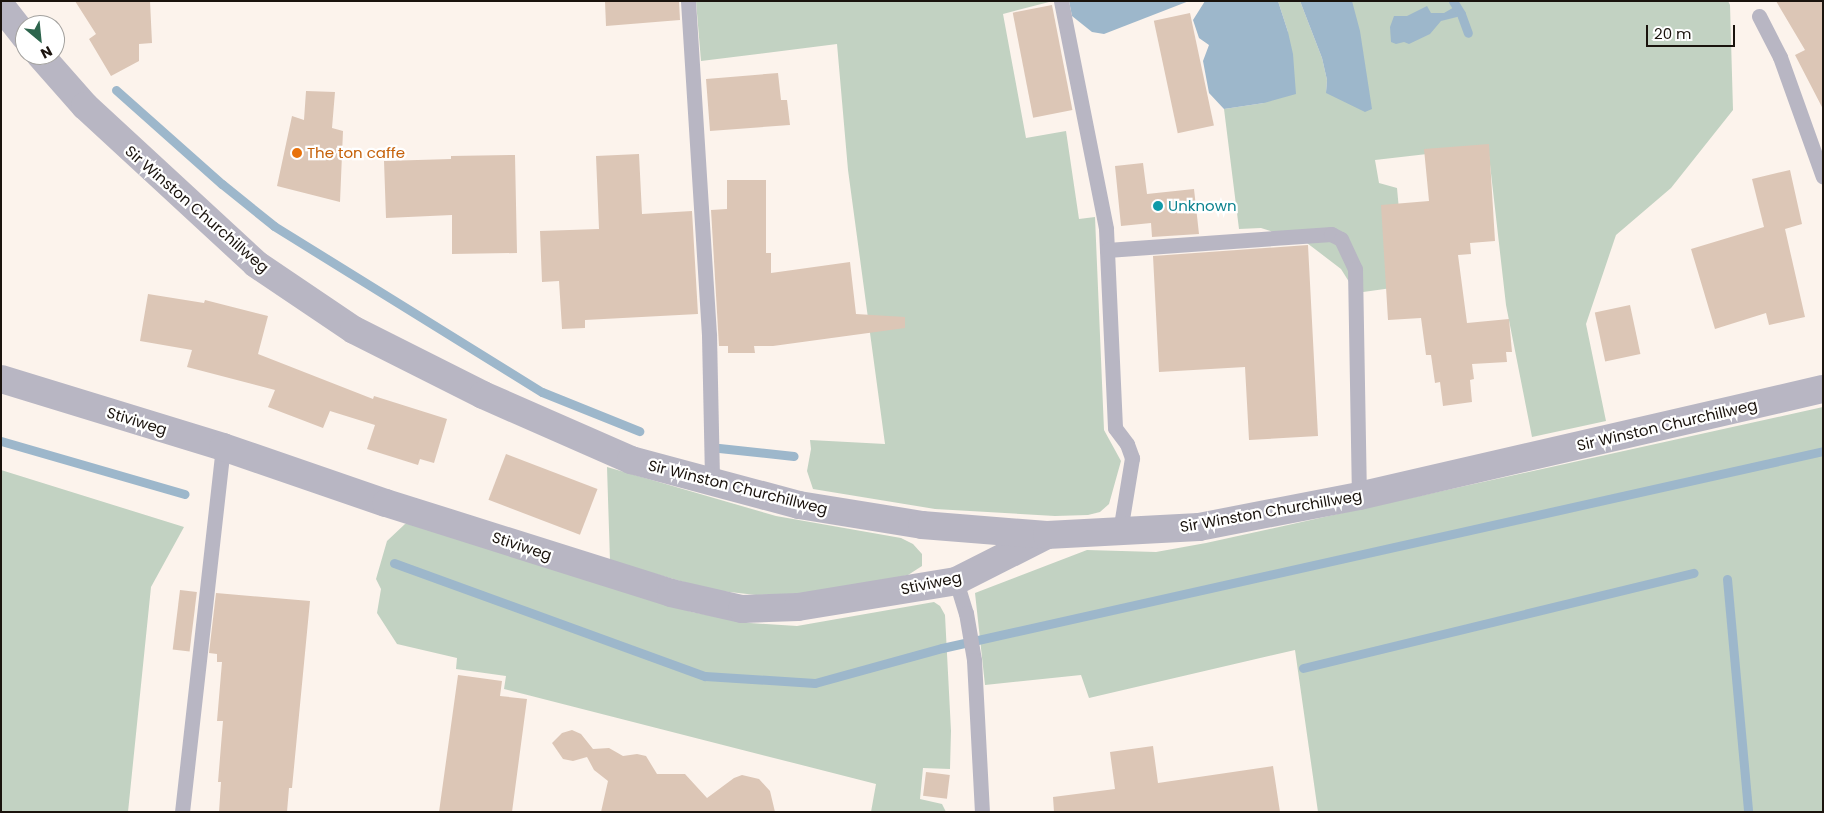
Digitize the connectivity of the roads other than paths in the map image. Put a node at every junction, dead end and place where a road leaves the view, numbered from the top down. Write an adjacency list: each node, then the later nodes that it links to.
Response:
1 (688, 1): 12 (lane)
2 (1060, 1): 8 (lane)
3 (1, 6): 5 (street)
4 (1759, 16): 7 (lane)
5 (15, 25)
6 (49, 65): 12 (street, Sir Winston Churchillweg)
7 (1823, 177)
8 (1107, 250): 13 (lane); 14 (lane)
9 (1, 379): 11 (street, Stiviweg)
10 (1823, 389): 13 (street, Sir Winston Churchillweg)
11 (223, 447): 16 (street, Stiviweg); 17 (lane)
12 (712, 482): 15 (street, Sir Winston Churchillweg)
13 (1359, 496): 14 (street, Sir Winston Churchillweg)
14 (1120, 531): 15 (street, Sir Winston Churchillweg)
15 (1047, 535): 16 (street, Stiviweg)
16 (956, 581): 18 (lane)
17 (182, 812)
18 (982, 812)

